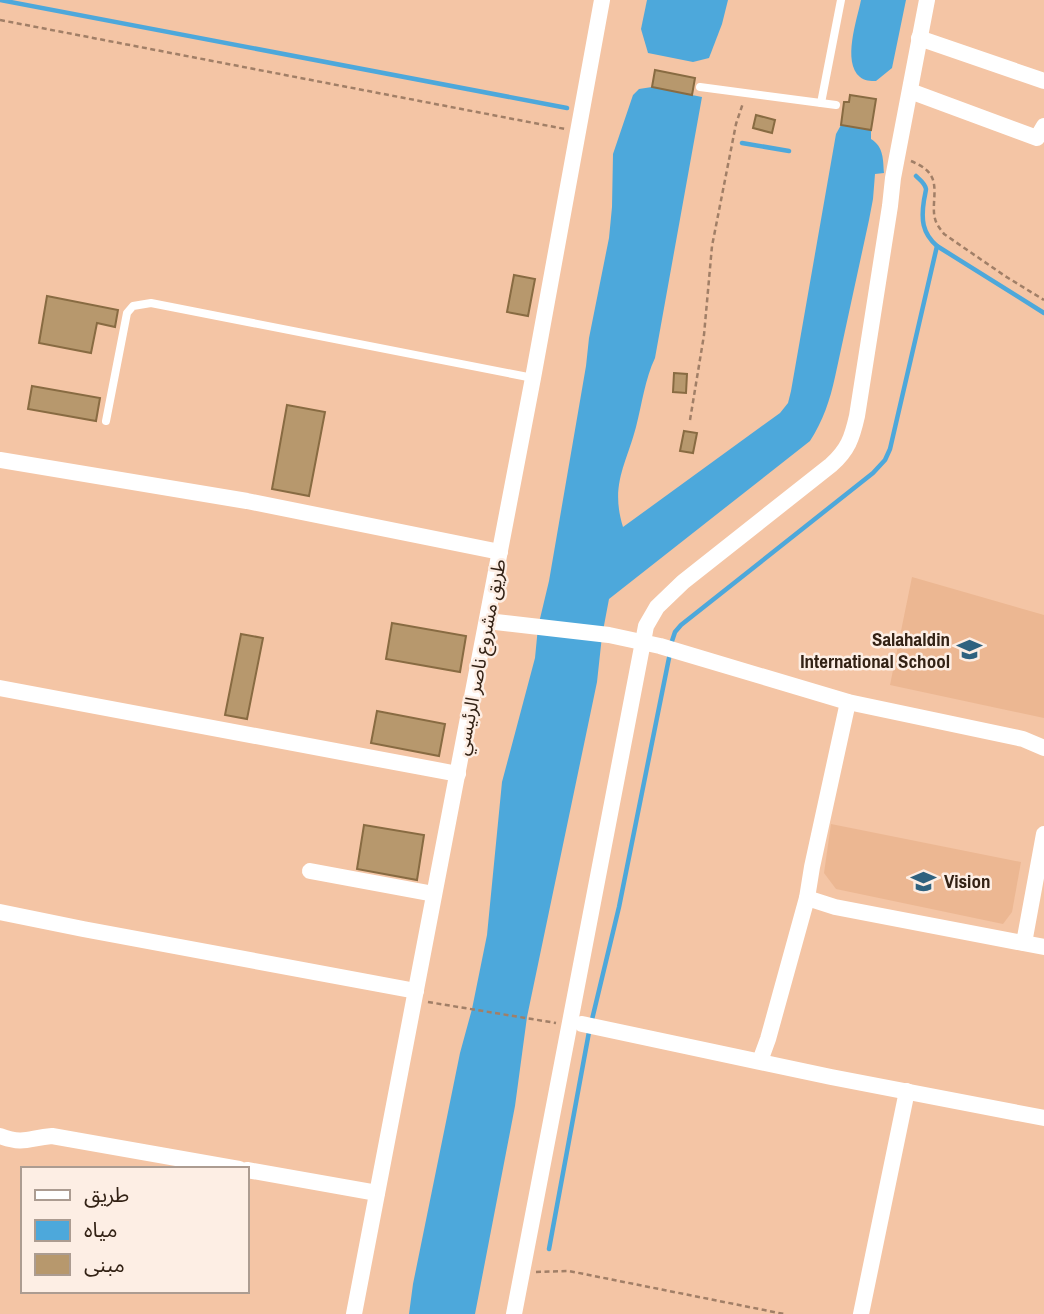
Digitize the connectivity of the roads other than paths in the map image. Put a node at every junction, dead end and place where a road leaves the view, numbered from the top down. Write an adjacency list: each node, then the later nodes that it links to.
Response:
1 (602, 0): 11 (street, طريق مشروع ناصر الرئيسي)
2 (841, 0): 8 (lane)
3 (927, 0): 4 (street)
4 (919, 37): 5 (street); 7 (street)
5 (1044, 81)
6 (701, 87): 8 (lane)
7 (910, 91): 10 (street); 16 (street)
8 (821, 103): 9 (lane)
9 (836, 105)
10 (1044, 126)
11 (533, 378): 12 (lane); 14 (street, طريق مشروع ناصر الرئيسي)
12 (106, 421)
13 (0, 460): 14 (street)
14 (500, 552): 15 (street, طريق مشروع ناصر الرئيسي)
15 (487, 621): 16 (street); 20 (street, طريق مشروع ناصر الرئيسي)
16 (642, 642): 18 (street); 38 (street)
17 (0, 688): 20 (street)
18 (848, 702): 19 (street); 24 (street)
19 (1044, 748)
20 (458, 774): 23 (street, طريق مشروع ناصر الرئيسي)
21 (1044, 834): 26 (street)
22 (310, 871): 23 (street)
23 (434, 894): 28 (street, طريق مشروع ناصر الرئيسي)
24 (807, 898): 26 (street); 30 (street)
25 (0, 912): 28 (street)
26 (1024, 943): 27 (street)
27 (1044, 947)
28 (415, 995): 36 (street, طريق مشروع ناصر الرئيسي)
29 (590, 1026): 30 (street)
30 (760, 1061): 31 (street)
31 (907, 1091): 32 (street); 39 (street)
32 (1044, 1118)
33 (0, 1136): 34 (street)
34 (228, 1167)
35 (248, 1170): 36 (street)
36 (377, 1193): 37 (street, طريق مشروع ناصر الرئيسي)
37 (354, 1314)
38 (514, 1314)
39 (861, 1314)

